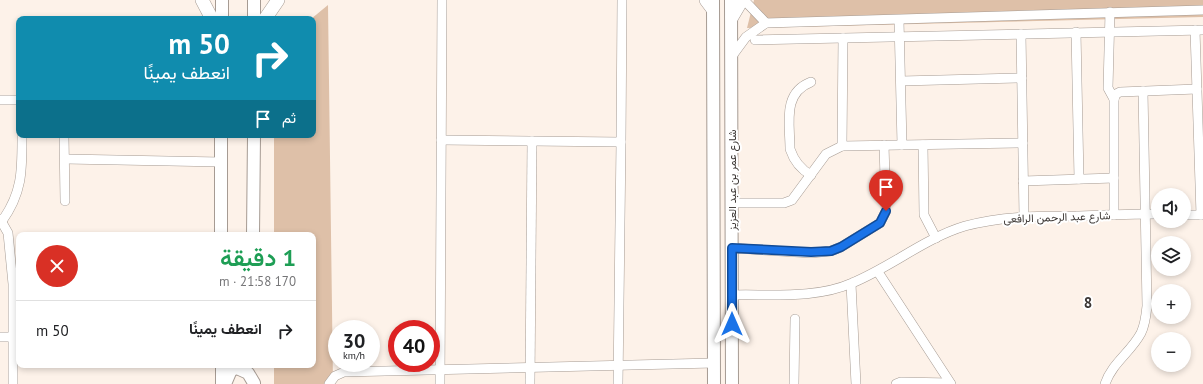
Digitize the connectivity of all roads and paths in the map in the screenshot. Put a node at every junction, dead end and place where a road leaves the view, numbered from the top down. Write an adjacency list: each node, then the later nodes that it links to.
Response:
1 (202, 0): 11 (main road)
2 (222, 0): 12 (street)
3 (254, 0): 13 (street)
4 (278, 0): 14 (main road)
5 (442, 0): 40 (street)
6 (622, 0): 42 (street)
7 (735, 0): 15 (main road); 17 (street)
8 (712, 2): 51 (street, شارع عمر بن عبد العزيز)
9 (1203, 10): 10 (street)
10 (1110, 12): 16 (street); 20 (street)
11 (210, 16)
12 (222, 16)
13 (254, 16)
14 (267, 16)
15 (732, 17): 26 (street, شارع عمر بن عبد العزيز)
16 (899, 20): 17 (street); 22 (street)
17 (767, 23): 24 (street); 26 (street)
18 (1199, 30): 20 (street); 27 (street)
19 (1076, 32): 20 (street); 21 (street); 54 (street)
20 (1109, 32): 35 (street)
21 (1022, 34): 22 (street); 28 (street)
22 (899, 36): 23 (street); 29 (street)
23 (842, 38): 24 (street); 47 (street)
24 (769, 39): 25 (street)
25 (755, 40)
26 (732, 56): 50 (street, شارع عمر بن عبد العزيز)
27 (1199, 69): 31 (street)
28 (1022, 78): 29 (street); 43 (street)
29 (901, 81): 45 (street)
30 (811, 82): 52 (street)
31 (1197, 89): 32 (street); 58 (street)
32 (1143, 91): 35 (street); 59 (street)
33 (0, 100): 34 (street)
34 (16, 100)
35 (1114, 100): 53 (street)
36 (22, 138): 64 (street)
37 (64, 138): 48 (street)
38 (221, 138): 49 (street)
39 (254, 138): 66 (street)
40 (442, 140): 41 (street); 80 (street)
41 (532, 140): 42 (street); 79 (street)
42 (621, 142): 76 (street)
43 (1023, 143): 46 (street); 55 (street)
44 (884, 145): 45 (street); 47 (street); 68 (street)
45 (902, 145): 46 (street)
46 (923, 145): 67 (street)
47 (842, 146): 52 (street)
48 (65, 159): 49 (street); 56 (street)
49 (221, 162): 65 (street)
50 (732, 171): 51 (street); 57 (street, شارع عمر بن عبد العزيز)
51 (713, 172): 75 (street, شارع عمر بن عبد العزيز)
52 (811, 175): 57 (street)
53 (1114, 178): 54 (street); 62 (street)
54 (1079, 179): 55 (street)
55 (1023, 181): 63 (street)
56 (66, 201)
57 (732, 203): 68 (street, شارع عمر بن عبد العزيز)
58 (1202, 212): 61 (street)
59 (1144, 214): 60 (street, شارع عبد الرحمن الرافعى); 62 (street, شارع عبد الرحمن الرافعى); 97 (street)
60 (1151, 214)
61 (1191, 214)
62 (1114, 215): 63 (street, شارع عبد الرحمن الرافعى)
63 (1024, 217): 67 (street, شارع عبد الرحمن الرافعى)
64 (1, 220): 74 (street)
65 (221, 232)
66 (253, 232)
67 (936, 238): 69 (street, شارع عبد الرحمن الرافعى)
68 (732, 248): 71 (street, شارع عمر بن عبد العزيز)
69 (878, 272): 70 (street, شارع عبد الرحمن الرافعى); 84 (street)
70 (851, 284): 71 (street, شارع عبد الرحمن الرافعى); 95 (street)
71 (732, 295): 93 (street, شارع عمر بن عبد العزيز)
72 (795, 319): 94 (street)
73 (0, 337): 74 (street)
74 (16, 337): 85 (street)
75 (714, 363): 76 (street); 92 (street, شارع عمر بن عبد العزيز)
76 (619, 367): 79 (street); 91 (street)
77 (222, 368): 86 (street)
78 (254, 368): 83 (street)
79 (530, 368): 80 (street); 90 (street)
80 (440, 369)
81 (388, 371): 88 (street)
82 (440, 372): 89 (street)
83 (254, 383): 87 (street)
84 (951, 383): 96 (street)
85 (13, 384)
86 (222, 384)
87 (225, 384)
88 (329, 384)
89 (440, 384)
90 (530, 384)
91 (618, 384)
92 (714, 384)
93 (732, 384)
94 (794, 384)
95 (856, 384)
96 (896, 384)
97 (1105, 384)

